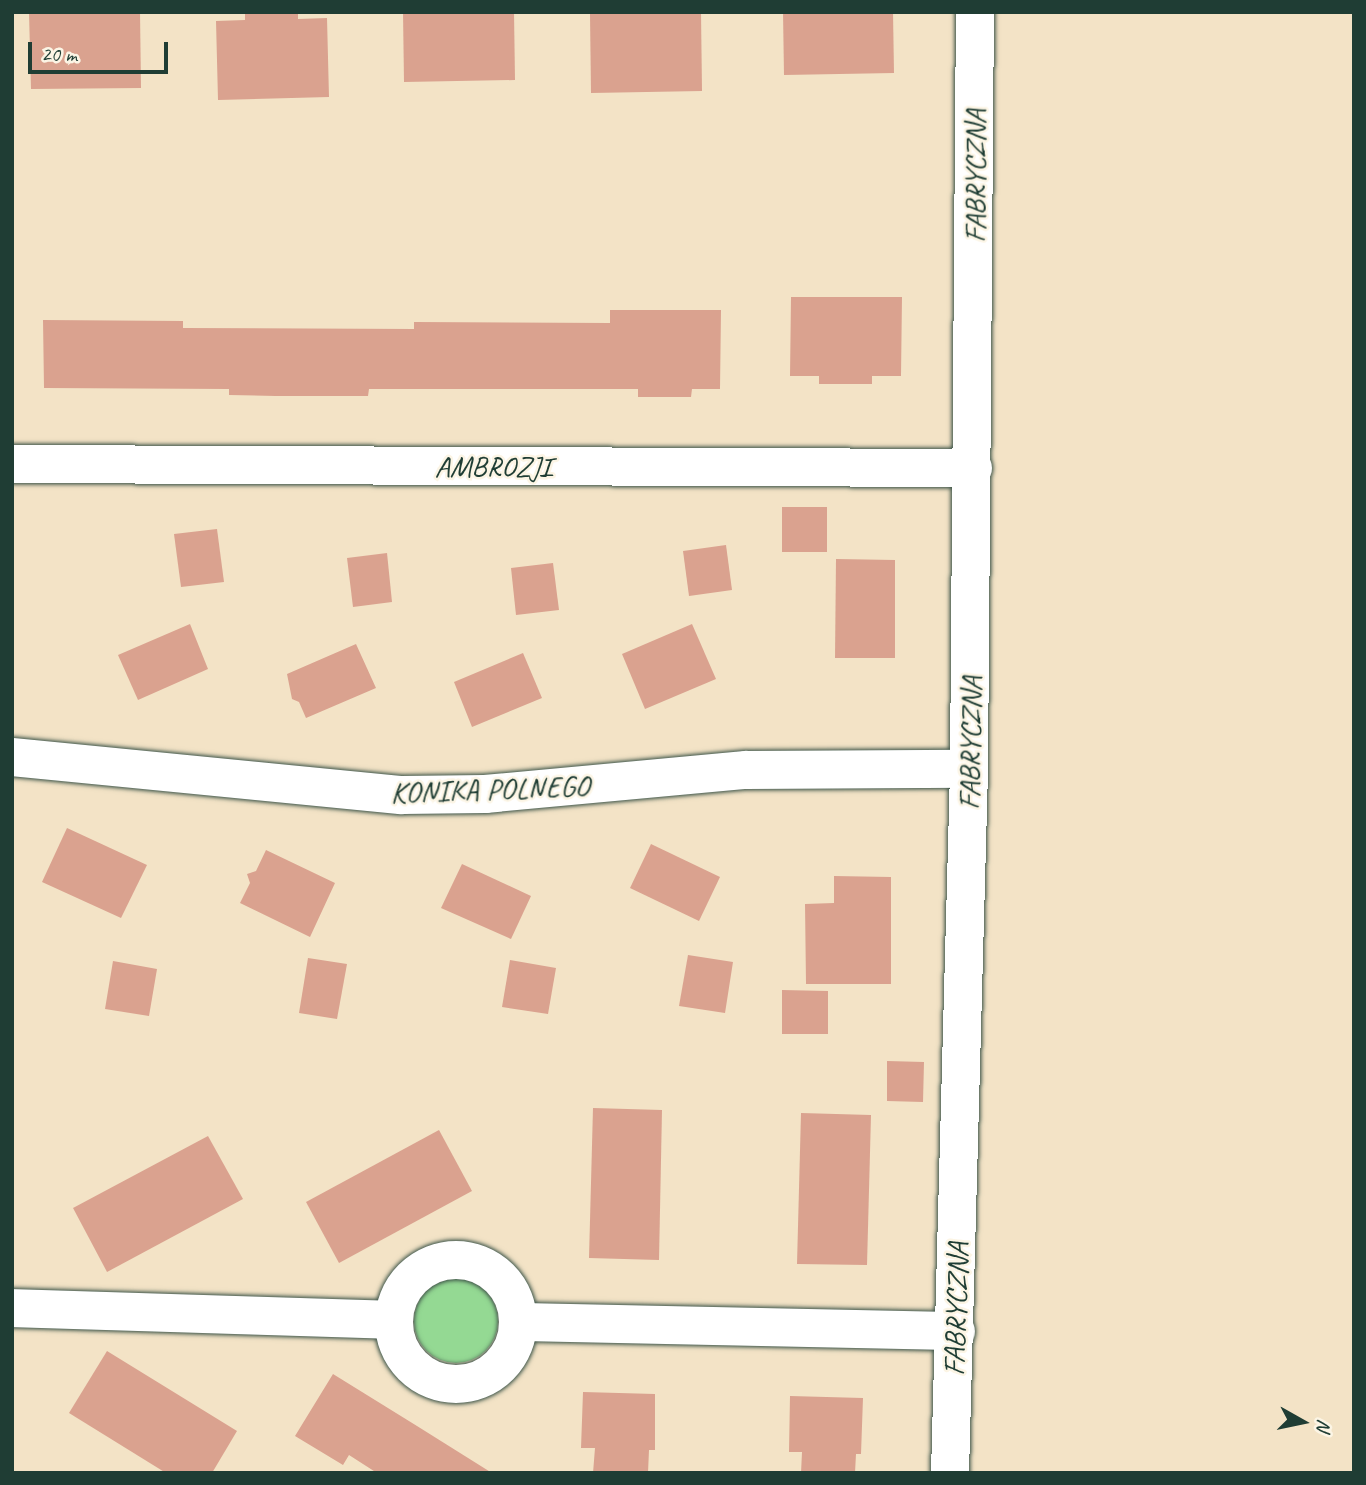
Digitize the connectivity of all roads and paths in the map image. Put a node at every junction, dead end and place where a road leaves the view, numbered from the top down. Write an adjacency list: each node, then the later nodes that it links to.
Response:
1 (975, 12): 3 (street, FABRYCZNA)
2 (12, 464): 3 (street, AMBROZJI)
3 (973, 468): 5 (street, FABRYCZNA)
4 (12, 757): 5 (street, KONIKA POLNEGO)
5 (970, 769): 9 (street, FABRYCZNA)
6 (12, 1308): 7 (street)
7 (394, 1320): 8 (street); 8 (street)
8 (518, 1322): 9 (street)
9 (956, 1331): 10 (street, FABRYCZNA)
10 (950, 1473)

